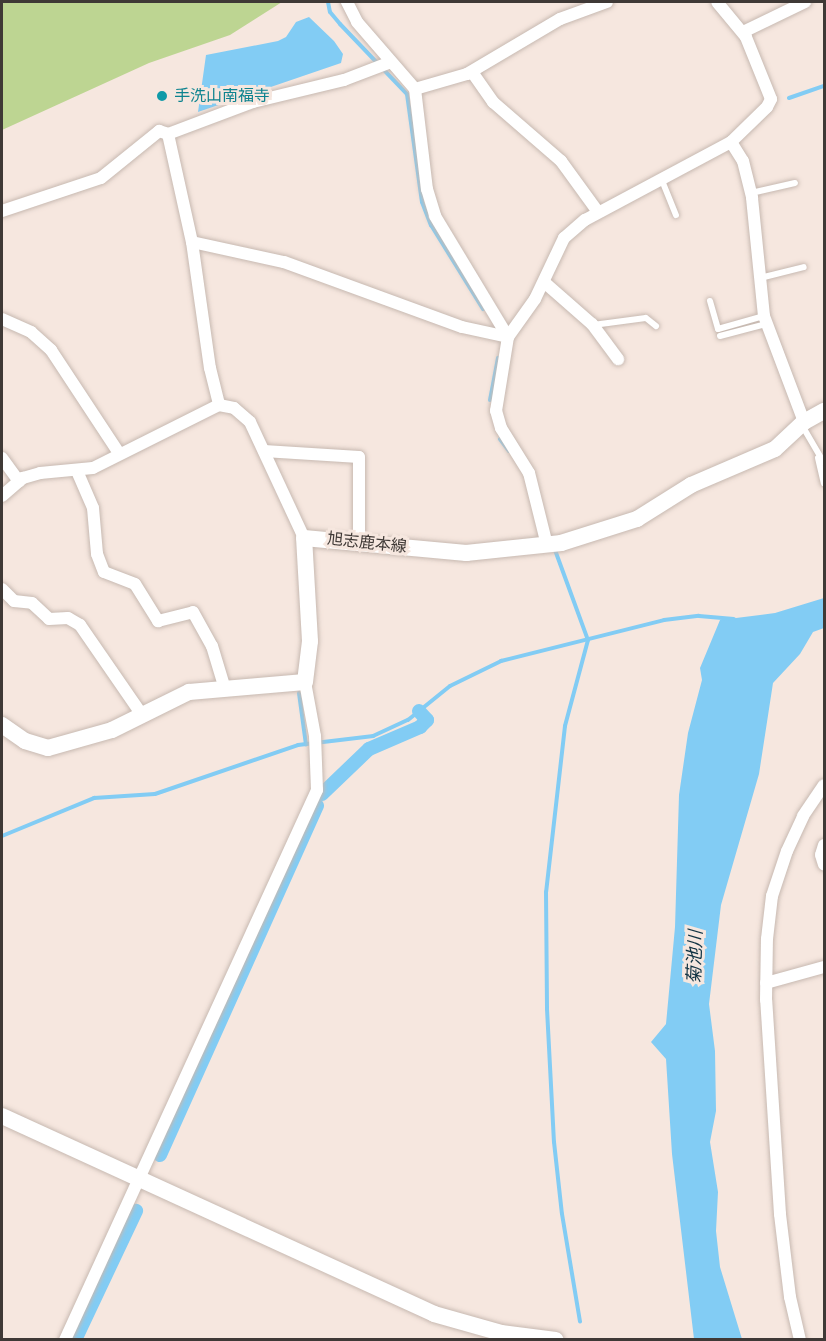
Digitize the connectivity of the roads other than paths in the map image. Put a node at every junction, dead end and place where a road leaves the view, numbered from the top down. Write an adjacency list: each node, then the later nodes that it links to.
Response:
1 (348, 2): 6 (street)
2 (607, 2): 7 (street)
3 (717, 2): 5 (street)
4 (805, 2): 5 (street)
5 (743, 32): 10 (street)
6 (391, 62): 8 (street); 9 (street)
7 (472, 72): 8 (street); 15 (street)
8 (415, 89): 27 (street)
9 (168, 134): 14 (street); 17 (street)
10 (731, 142): 11 (street); 13 (street)
11 (660, 178): 15 (street); 16 (lane)
12 (795, 183): 13 (lane)
13 (751, 194): 19 (street)
14 (2, 211)
15 (598, 212): 20 (street)
16 (676, 215)
17 (192, 242): 27 (street); 29 (street)
18 (804, 267): 19 (lane)
19 (759, 278): 23 (street)
20 (544, 282): 24 (street); 27 (street)
21 (710, 301): 23 (lane)
22 (2, 319): 33 (street)
23 (765, 320): 26 (lane); 31 (street)
24 (593, 325): 25 (lane); 28 (street)
25 (656, 326)
26 (720, 336)
27 (508, 337): 43 (street)
28 (618, 359)
29 (219, 405): 32 (street); 33 (street)
30 (825, 411): 31 (main road, 旭志鹿本線)
31 (802, 423): 34 (lane); 43 (main road, 旭志鹿本線)
32 (264, 451): 41 (street); 42 (street)
33 (118, 453): 37 (street)
34 (818, 457): 36 (lane); 39 (lane)
35 (2, 458): 38 (street)
36 (825, 463)
37 (77, 471): 38 (street); 46 (street)
38 (19, 481): 40 (street)
39 (825, 483)
40 (2, 496)
41 (304, 538): 42 (main road, 旭志鹿本線); 45 (main road, 旭志鹿本線)
42 (358, 542): 43 (main road, 旭志鹿本線)
43 (547, 545)
44 (2, 589): 47 (street)
45 (305, 682): 46 (main road); 55 (street)
46 (225, 689): 47 (main road)
47 (142, 715): 48 (main road)
48 (2, 725)
49 (825, 785): 53 (street)
50 (825, 846): 51 (street)
51 (825, 865)
52 (825, 967): 53 (street)
53 (766, 983): 58 (street)
54 (2, 1116): 55 (main road)
55 (137, 1178): 56 (street); 57 (main road)
56 (65, 1340)
57 (556, 1340)
58 (800, 1340)

